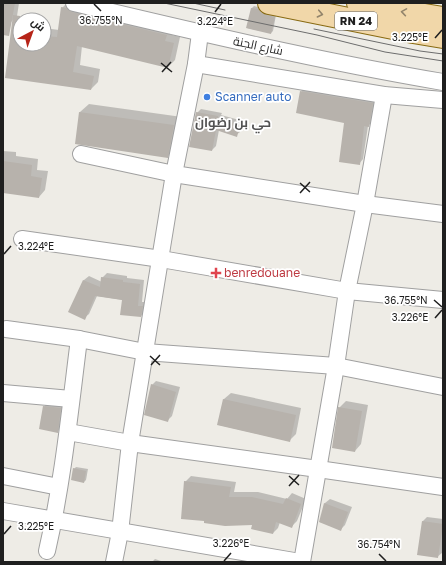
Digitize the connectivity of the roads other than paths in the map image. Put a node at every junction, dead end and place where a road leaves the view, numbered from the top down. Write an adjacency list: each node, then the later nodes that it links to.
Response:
1 (74, 3): 5 (street, شارع الجنة)
2 (269, 3): 6 (main road, RN 24, one-way to 6)
3 (358, 3): 4 (main road, RN 24, one-way to 3)
4 (443, 18)
5 (200, 33): 7 (street); 8 (street, شارع الجنة)
6 (443, 37)
7 (196, 64): 9 (street); 12 (street)
8 (443, 82)
9 (384, 95): 10 (street); 13 (street)
10 (443, 100)
11 (81, 154): 12 (street)
12 (174, 174): 13 (street); 16 (street)
13 (365, 204): 14 (street); 17 (street)
14 (443, 214)
15 (22, 239): 16 (street)
16 (161, 259): 17 (street); 21 (street)
17 (347, 291): 18 (street); 22 (street)
18 (443, 300)
19 (6, 329): 20 (street)
20 (79, 339): 21 (street); 25 (street)
21 (145, 352): 22 (street); 27 (street)
22 (336, 366): 23 (street); 28 (street)
23 (443, 387)
24 (3, 393): 25 (street)
25 (71, 399): 26 (street)
26 (68, 432): 27 (street); 30 (street)
27 (130, 444): 28 (street); 34 (street)
28 (318, 469): 31 (street); 37 (street)
29 (3, 476): 30 (street)
30 (59, 487): 33 (street)
31 (443, 488)
32 (3, 511): 33 (street)
33 (55, 519): 34 (street); 35 (street)
34 (120, 532): 36 (street); 37 (street)
35 (47, 551)
36 (114, 562)
37 (301, 562)

